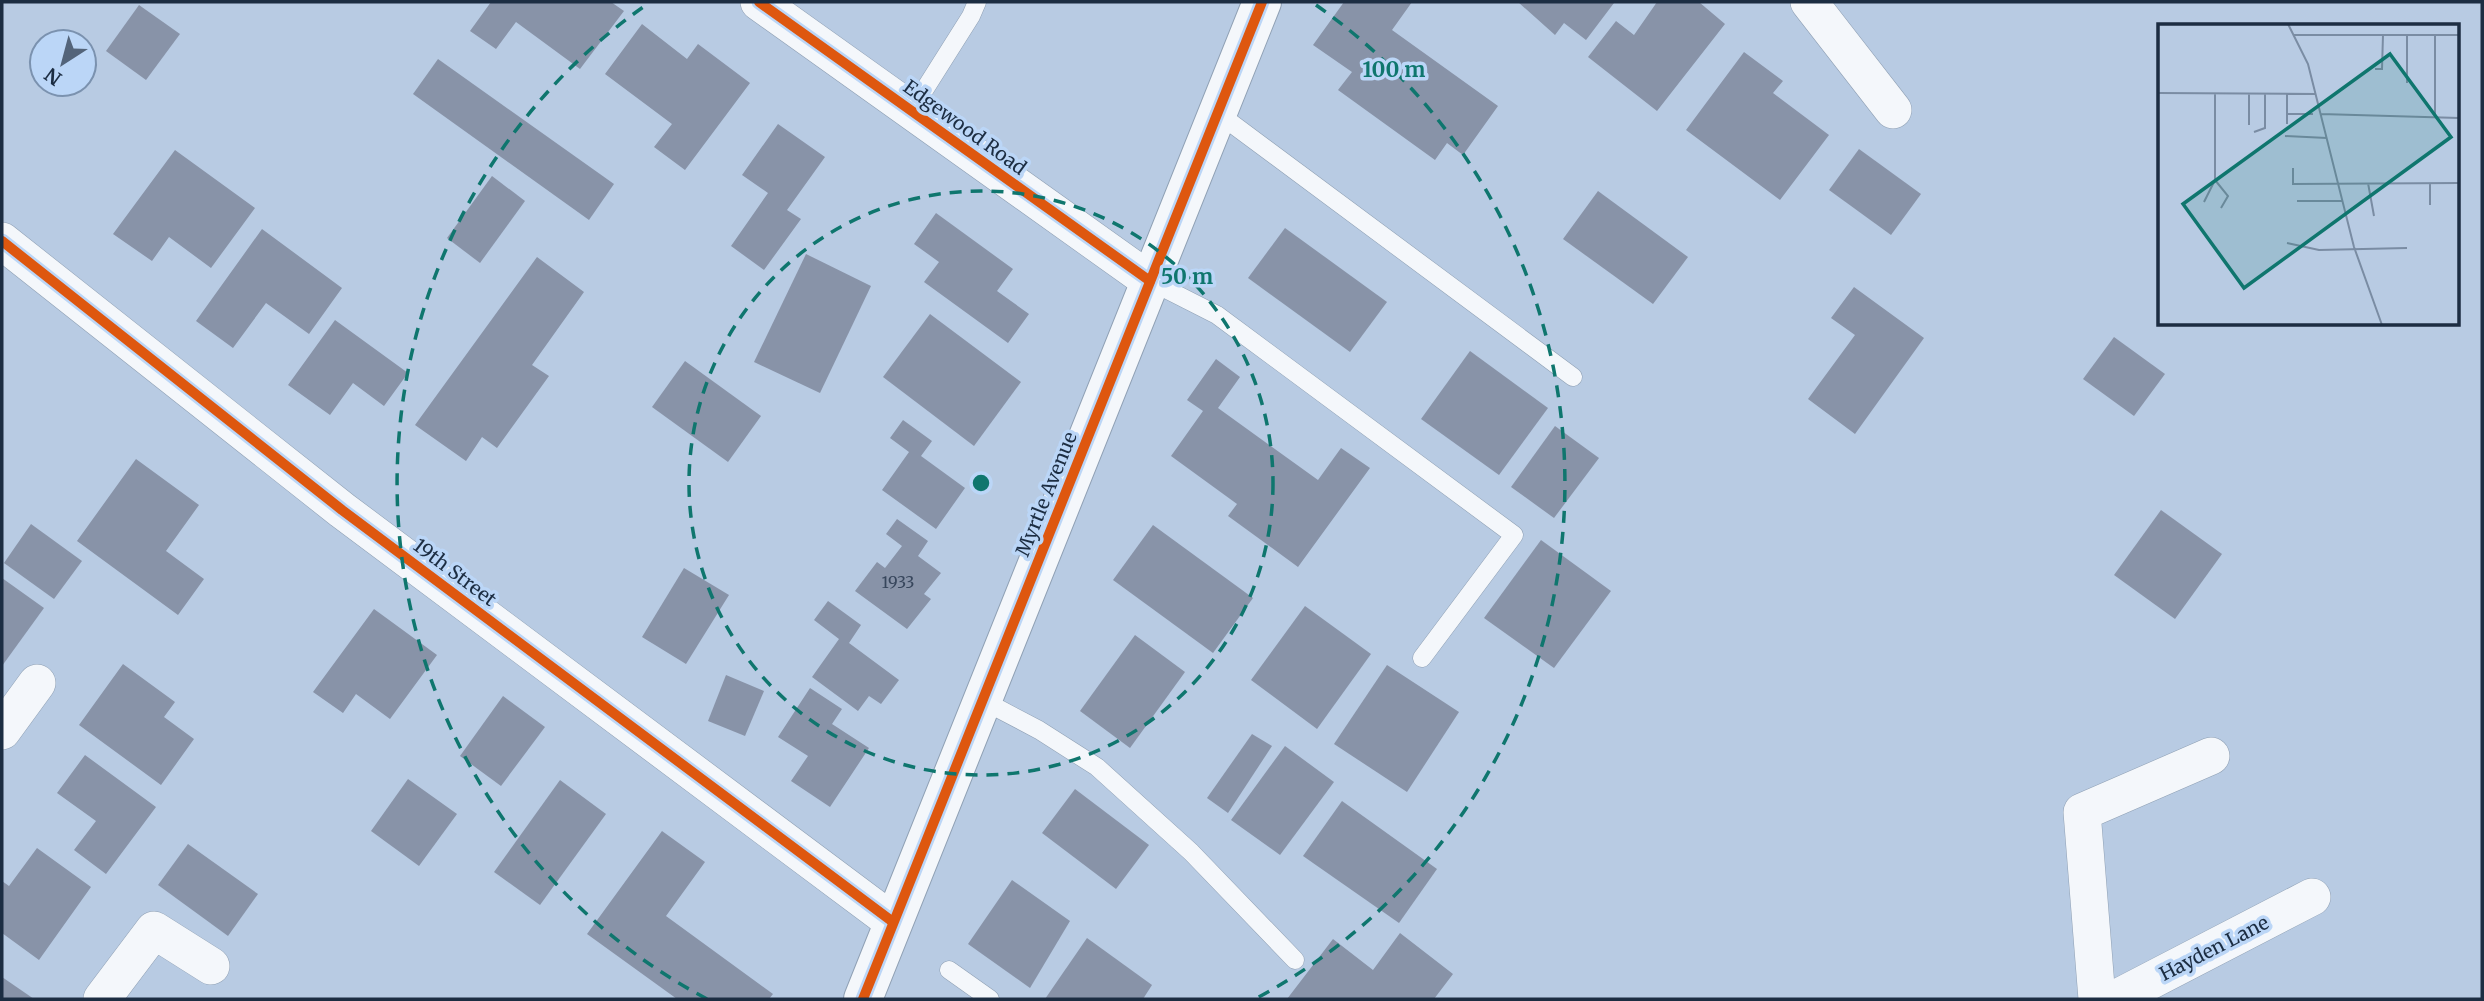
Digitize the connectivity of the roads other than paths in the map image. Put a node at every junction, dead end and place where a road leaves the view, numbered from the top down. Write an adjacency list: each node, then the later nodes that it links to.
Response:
1 (760, 2): 6 (street, Edgewood Road)
2 (977, 2): 6 (lane)
3 (1262, 2): 7 (main road, Myrtle Avenue)
4 (1809, 2): 5 (street)
5 (1893, 110)
6 (911, 111): 9 (street, Edgewood Road)
7 (1219, 114): 9 (main road, Myrtle Avenue); 10 (lane)
8 (5, 251): 17 (street, 19th Street)
9 (1150, 281): 11 (lane); 13 (main road, Myrtle Avenue)
10 (1573, 377)
11 (1422, 658)
12 (37, 683): 14 (street)
13 (982, 700): 17 (main road, Myrtle Avenue); 18 (lane)
14 (2, 731)
15 (2211, 756): 24 (street)
16 (2312, 897): 25 (street, Hayden Lane)
17 (893, 922): 22 (main road, Myrtle Avenue)
18 (1294, 960)
19 (211, 967): 21 (street)
20 (949, 970): 23 (lane)
21 (102, 999)
22 (863, 999)
23 (990, 999)
24 (2097, 999)
25 (2115, 999)

